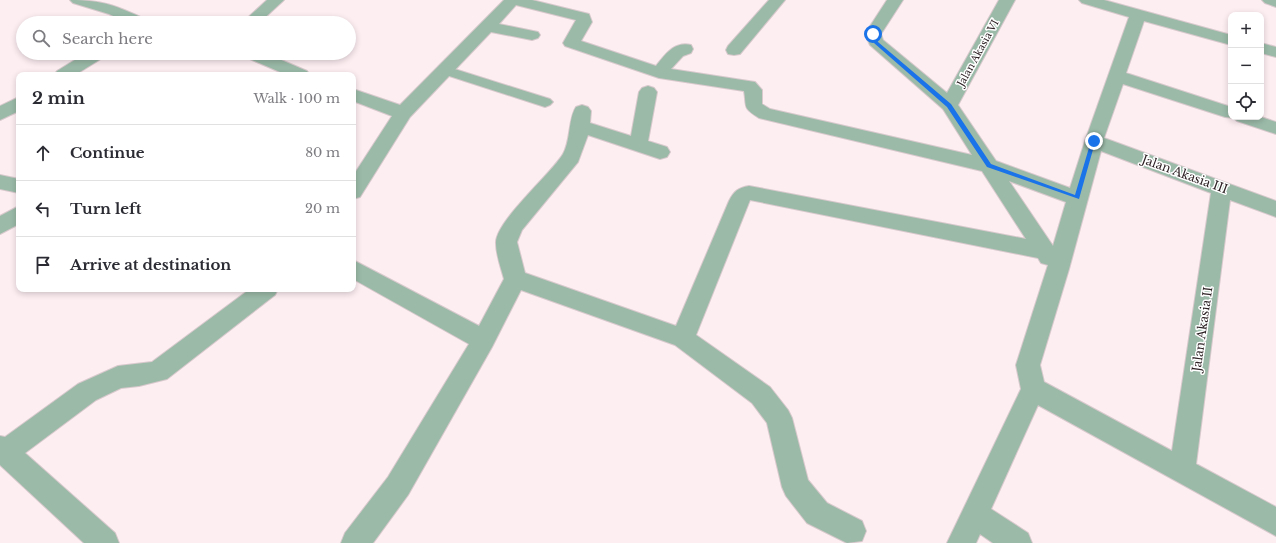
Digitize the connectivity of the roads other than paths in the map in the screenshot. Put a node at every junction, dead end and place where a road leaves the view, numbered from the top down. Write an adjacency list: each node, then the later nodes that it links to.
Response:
1 (78, 0): 11 (street)
2 (128, 0): 11 (street)
3 (276, 0): 14 (street)
4 (513, 0): 15 (street); 27 (street)
5 (777, 0): 20 (street)
6 (894, 0): 33 (street)
7 (1008, 0): 33 (street, Jalan Akasia VI)
8 (1087, 0): 12 (street)
9 (1270, 0): 10 (street)
10 (1276, 2)
11 (115, 11): 13 (street)
12 (1138, 14): 17 (street); 28 (street)
13 (126, 16)
14 (258, 16)
15 (488, 26): 16 (street); 24 (street)
16 (532, 35)
17 (1228, 39)
18 (686, 49): 27 (street)
19 (1264, 49): 21 (street)
20 (734, 50)
21 (1276, 52)
22 (87, 60): 25 (street)
23 (267, 60): 26 (street)
24 (445, 70): 31 (lane); 35 (street)
25 (68, 72)
26 (293, 72)
27 (659, 73): 42 (street)
28 (1117, 76): 34 (street); 39 (street)
29 (648, 92): 40 (street)
30 (356, 96): 35 (street)
31 (545, 102)
32 (16, 105): 36 (street)
33 (949, 106): 42 (street)
34 (1228, 112)
35 (403, 113): 45 (street)
36 (0, 114)
37 (1252, 120): 38 (street)
38 (1276, 128)
39 (1094, 141): 46 (street, Jalan Akasia III); 47 (street)
40 (638, 146): 41 (street); 53 (street)
41 (660, 152)
42 (989, 166): 47 (street); 51 (street)
43 (0, 182): 44 (street)
44 (16, 185)
45 (356, 187)
46 (1222, 188): 48 (street, Jalan Akasia III); 59 (street, Jalan Akasia II)
47 (1077, 198): 51 (street)
48 (1276, 209)
49 (16, 216): 50 (street)
50 (0, 226)
51 (1052, 260): 55 (street); 57 (street)
52 (356, 271): 56 (street)
53 (515, 279): 55 (street); 56 (street)
54 (263, 292): 58 (street)
55 (683, 338): 62 (street)
56 (484, 340): 64 (street)
57 (1033, 389): 59 (street); 60 (street)
58 (3, 450): 63 (street)
59 (1182, 470): 61 (street)
60 (974, 514): 65 (street); 66 (street)
61 (1276, 522)
62 (852, 531)
63 (105, 543)
64 (355, 543)
65 (961, 543)
66 (1018, 543)

